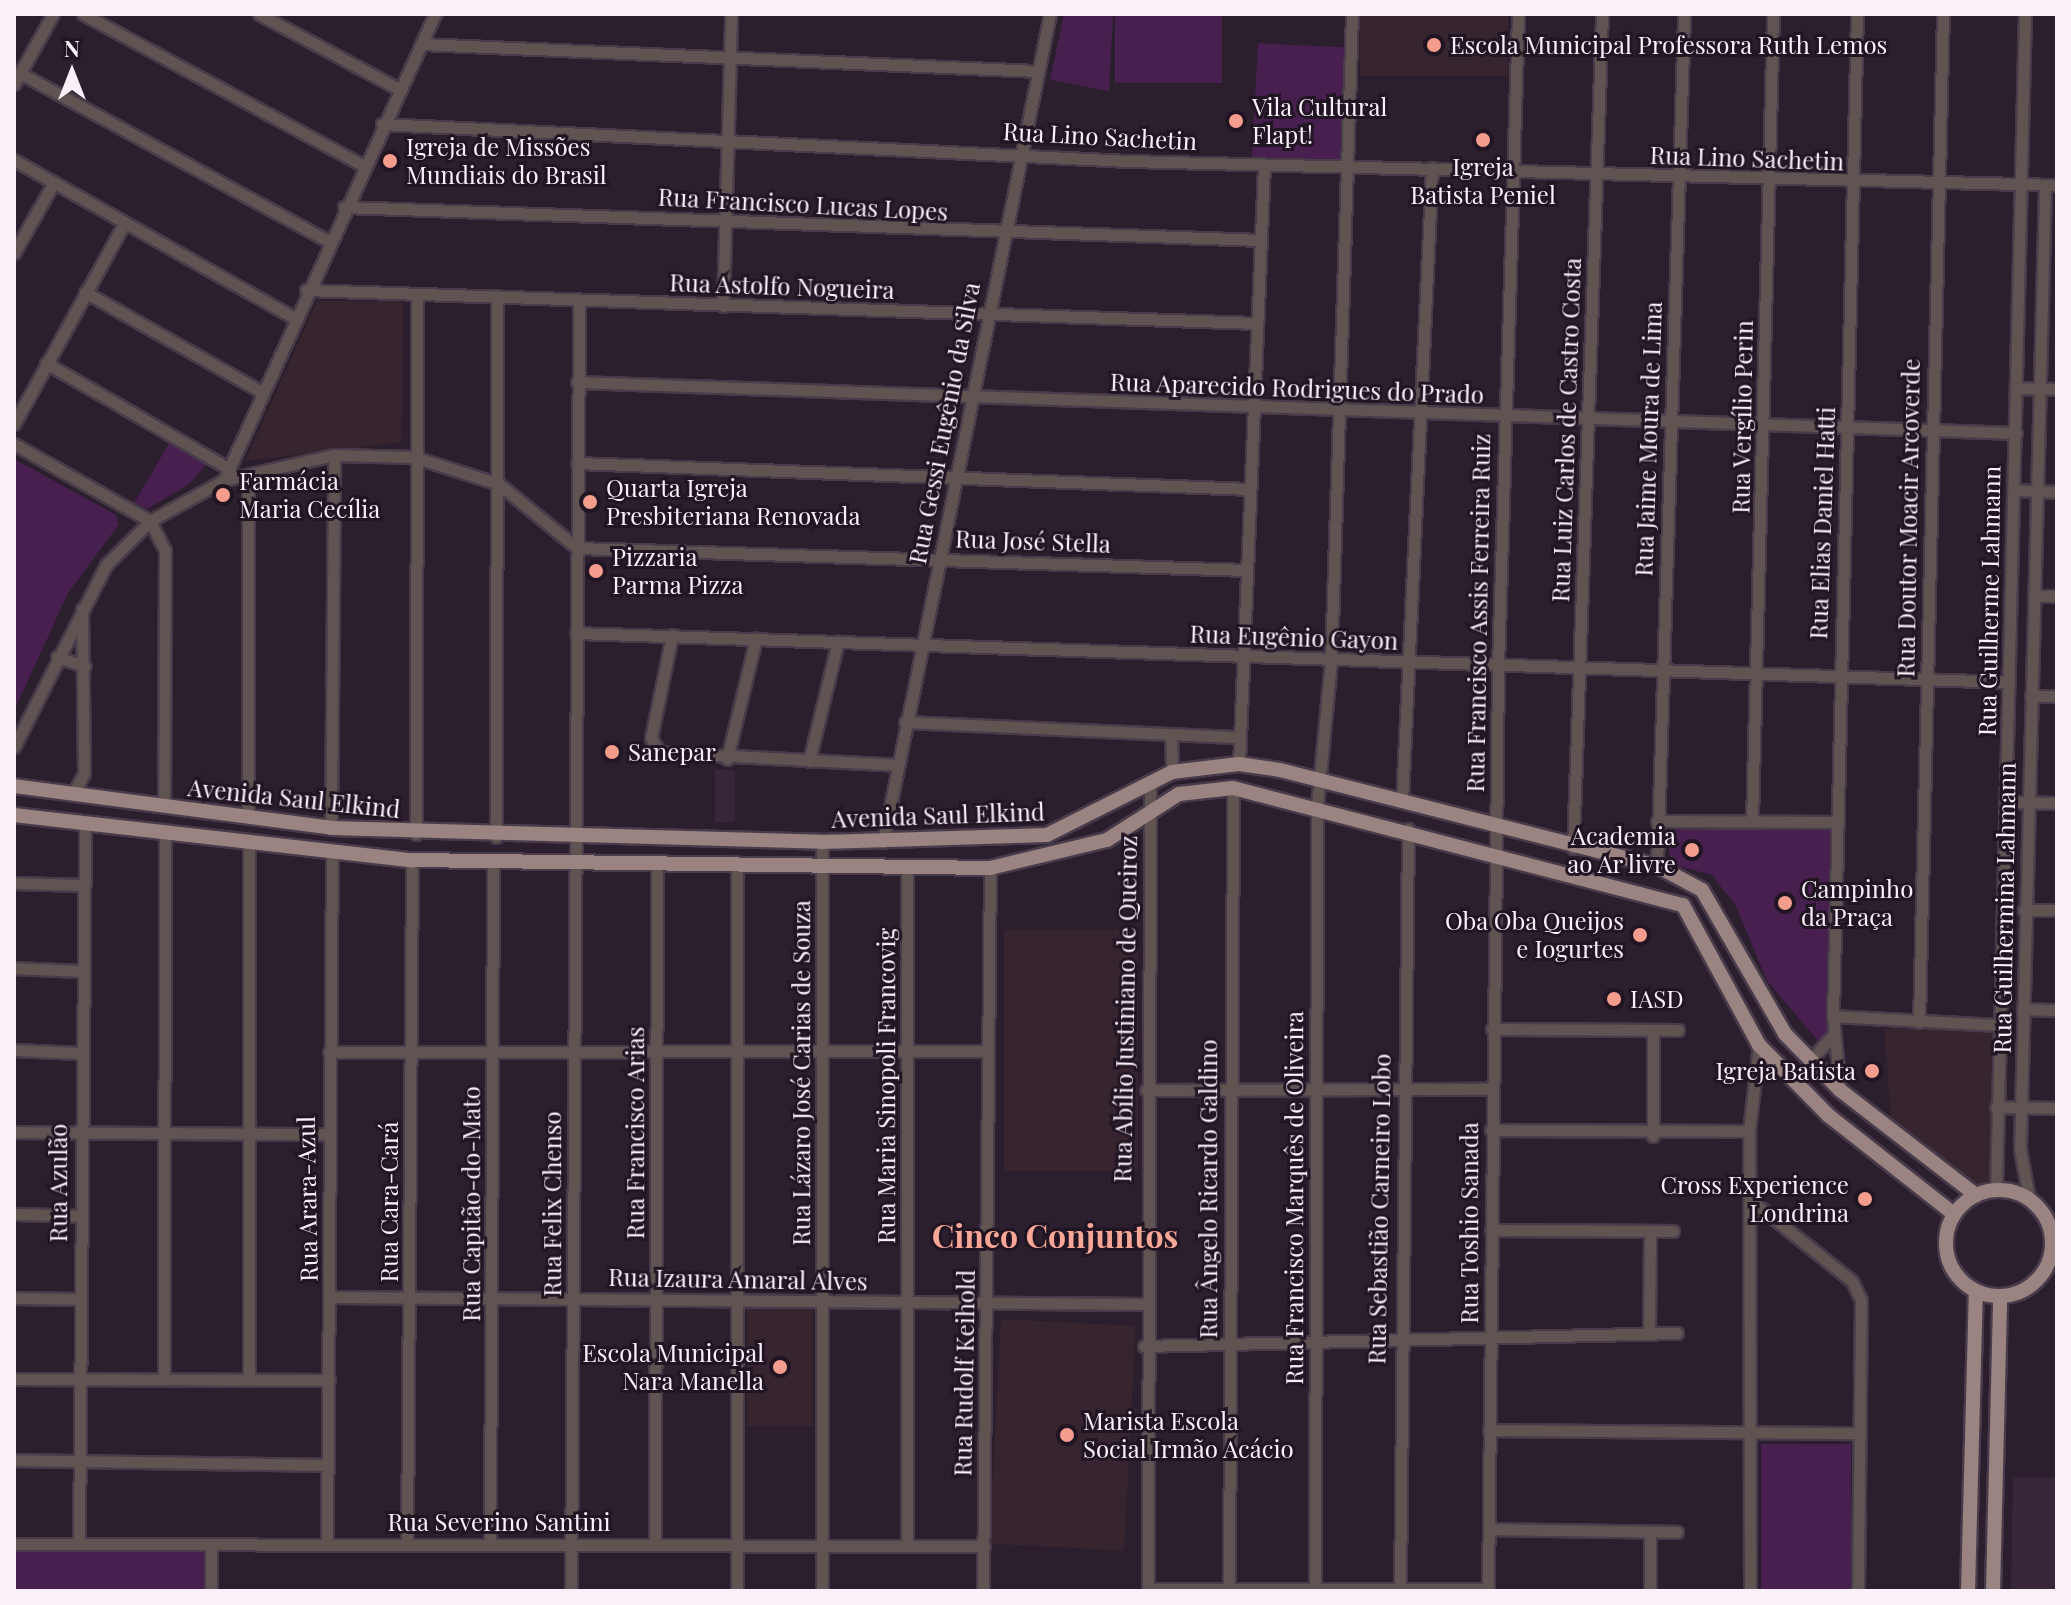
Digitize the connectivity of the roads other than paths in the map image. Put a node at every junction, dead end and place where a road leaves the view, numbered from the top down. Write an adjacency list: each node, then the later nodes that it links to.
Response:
1 (53, 14): 18 (street)
2 (83, 14): 24 (street)
3 (259, 14): 19 (street)
4 (434, 14): 15 (street)
5 (731, 14): 16 (street)
6 (1050, 14): 17 (street, Rua Gessi Eugênio da Silva)
7 (1352, 14): 26 (street, Rua Francisco Marquês de Oliveira)
8 (1518, 14): 28 (street, Rua Francisco Assis Ferreira Ruiz)
9 (1602, 14): 29 (street, Rua Luiz Carlos de Castro Costa)
10 (1684, 14): 30 (street, Rua Jaime Moura de Lima)
11 (1773, 14): 31 (street, Rua Vergílio Perin)
12 (1857, 14): 33 (street, Rua Elias Daniel Hatti)
13 (1943, 14): 34 (street, Rua Doutor Moacir Arcoverde)
14 (2025, 14): 35 (street, Rua Guilherme Lahmann)
15 (421, 44): 16 (street); 19 (street)
16 (730, 54): 17 (street); 21 (street)
17 (1038, 71): 22 (street, Rua Gessi Eugênio da Silva)
18 (17, 78): 42 (street)
19 (399, 89): 20 (street)
20 (382, 124): 21 (street, Rua Lino Sachetin); 24 (street)
21 (726, 140): 22 (street, Rua Lino Sachetin); 38 (street)
22 (1023, 155): 25 (street, Rua Lino Sachetin); 40 (street, Rua Gessi Eugênio da Silva)
23 (14, 160): 32 (street)
24 (362, 165): 37 (street)
25 (1264, 165): 26 (street, Rua Lino Sachetin); 41 (street)
26 (1349, 165): 27 (street, Rua Lino Sachetin); 63 (street, Rua Francisco Marquês de Oliveira)
27 (1432, 168): 28 (street, Rua Lino Sachetin); 64 (street)
28 (1513, 172): 29 (street, Rua Lino Sachetin); 65 (street, Rua Francisco Assis Ferreira Ruiz)
29 (1596, 175): 30 (street, Rua Lino Sachetin); 66 (street, Rua Luiz Carlos de Castro Costa)
30 (1678, 178): 31 (street, Rua Lino Sachetin); 68 (street, Rua Jaime Moura de Lima)
31 (1768, 180): 33 (street, Rua Lino Sachetin); 69 (street, Rua Vergílio Perin)
32 (54, 182): 39 (street); 43 (street)
33 (1853, 184): 34 (street, Rua Lino Sachetin); 70 (street, Rua Elias Daniel Hatti)
34 (1937, 184): 35 (street, Rua Lino Sachetin); 71 (street, Rua Doutor Moacir Arcoverde)
35 (2021, 185): 36 (street, Rua Lino Sachetin); 57 (street, Rua Guilherme Lahmann)
36 (2051, 185): 44 (street, Rua Guilhermina Lahmann)
37 (344, 207): 38 (street, Rua Francisco Lucas Lopes); 42 (street)
38 (724, 221): 40 (street, Rua Francisco Lucas Lopes); 51 (street)
39 (125, 222): 47 (street); 53 (street)
40 (1005, 236): 41 (street, Rua Francisco Lucas Lopes); 52 (street, Rua Gessi Eugênio da Silva)
41 (1260, 240): 54 (street)
42 (328, 241): 46 (street)
43 (14, 253)
44 (2043, 286): 45 (street); 58 (street, Rua Guilhermina Lahmann)
45 (2057, 286)
46 (306, 290): 48 (street, Rua Astolfo Nogueira); 53 (street)
47 (85, 292): 55 (street); 60 (street)
48 (417, 294): 49 (street, Rua Astolfo Nogueira); 75 (street)
49 (497, 296): 50 (street, Rua Astolfo Nogueira); 81 (street)
50 (579, 300): 51 (street, Rua Astolfo Nogueira); 56 (street, Rua Felix Chenso)
51 (723, 306): 52 (street, Rua Astolfo Nogueira)
52 (988, 316): 54 (street, Rua Astolfo Nogueira); 61 (street, Rua Gessi Eugênio da Silva)
53 (294, 318): 60 (street)
54 (1257, 323): 62 (street)
55 (46, 363): 67 (street); 77 (street)
56 (577, 382): 61 (street, Rua Aparecido Rodrigues do Prado); 76 (street, Rua Felix Chenso)
57 (2016, 388): 58 (street); 72 (street, Rua Guilherme Lahmann)
58 (2041, 388): 59 (street); 84 (street, Rua Guilhermina Lahmann)
59 (2057, 389)
60 (260, 391): 77 (street)
61 (971, 399): 62 (street, Rua Aparecido Rodrigues do Prado); 80 (street, Rua Gessi Eugênio da Silva)
62 (1253, 409): 63 (street, Rua Aparecido Rodrigues do Prado); 82 (street)
63 (1338, 412): 64 (street, Rua Aparecido Rodrigues do Prado); 100 (street, Rua Francisco Marquês de Oliveira)
64 (1421, 414): 65 (street, Rua Aparecido Rodrigues do Prado); 101 (street)
65 (1504, 418): 66 (street, Rua Aparecido Rodrigues do Prado); 103 (street, Rua Francisco Assis Ferreira Ruiz)
66 (1590, 422): 68 (street, Rua Aparecido Rodrigues do Prado); 104 (street, Rua Luiz Carlos de Castro Costa)
67 (14, 424)
68 (1671, 424): 69 (street, Rua Aparecido Rodrigues do Prado); 105 (street, Rua Jaime Moura de Lima)
69 (1764, 427): 70 (street, Rua Aparecido Rodrigues do Prado); 106 (street, Rua Vergílio Perin)
70 (1847, 429): 71 (street, Rua Aparecido Rodrigues do Prado); 107 (street, Rua Elias Daniel Hatti)
71 (1931, 432): 72 (street, Rua Aparecido Rodrigues do Prado); 108 (street, Rua Doutor Moacir Arcoverde)
72 (2016, 433): 83 (street, Rua Guilherme Lahmann)
73 (14, 444): 86 (street)
74 (334, 455): 75 (street); 78 (street); 139 (street)
75 (414, 457): 81 (street); 143 (street)
76 (577, 463): 80 (street); 87 (street, Rua Felix Chenso)
77 (228, 468): 79 (street)
78 (248, 475): 79 (street); 134 (street)
79 (224, 480): 86 (street)
80 (955, 480): 82 (street); 88 (street, Rua Gessi Eugênio da Silva)
81 (499, 484): 87 (street); 144 (street)
82 (1250, 489): 89 (street)
83 (2014, 490): 84 (street); 109 (street, Rua Guilherme Lahmann)
84 (2037, 491): 85 (street); 90 (street, Rua Guilhermina Lahmann)
85 (2057, 492)
86 (150, 521): 92 (street); 130 (street)
87 (577, 548): 88 (street, Rua José Stella); 93 (street, Rua Felix Chenso)
88 (939, 559): 89 (street, Rua José Stella); 97 (street, Rua Gessi Eugênio da Silva)
89 (1247, 570): 99 (street)
90 (2034, 596): 91 (street); 110 (street, Rua Guilhermina Lahmann)
91 (2057, 596)
92 (82, 605): 98 (street); 102 (street)
93 (576, 633): 94 (street, Rua Eugênio Gayon); 145 (street, Rua Felix Chenso)
94 (672, 635): 95 (street, Rua Eugênio Gayon); 116 (street)
95 (756, 638): 96 (street, Rua Eugênio Gayon); 116 (street)
96 (838, 641): 97 (street, Rua Eugênio Gayon); 117 (street)
97 (922, 644): 99 (street, Rua Eugênio Gayon); 112 (street, Rua Gessi Eugênio da Silva)
98 (57, 657): 102 (street); 115 (street)
99 (1244, 658): 100 (street, Rua Eugênio Gayon); 114 (street)
100 (1331, 660): 101 (street, Rua Eugênio Gayon); 121 (street, Rua Francisco Marquês de Oliveira)
101 (1409, 663): 103 (street, Rua Eugênio Gayon); 126 (street)
102 (85, 666): 125 (street)
103 (1498, 666): 104 (street, Rua Eugênio Gayon); 141 (street, Rua Francisco Assis Ferreira Ruiz)
104 (1579, 669): 105 (street, Rua Eugênio Gayon); 149 (street, Rua Luiz Carlos de Castro Costa)
105 (1662, 673): 106 (street, Rua Eugênio Gayon); 135 (street, Rua Jaime Moura de Lima)
106 (1758, 676): 107 (street, Rua Eugênio Gayon); 136 (street, Rua Vergílio Perin)
107 (1840, 680): 108 (street, Rua Eugênio Gayon); 137 (street, Rua Elias Daniel Hatti)
108 (1927, 682): 109 (street, Rua Eugênio Gayon); 172 (street, Rua Doutor Moacir Arcoverde)
109 (2009, 682): 127 (street, Rua Guilherme Lahmann)
110 (2031, 696): 111 (street); 128 (street, Rua Guilhermina Lahmann)
111 (2057, 696)
112 (905, 722): 113 (street); 119 (street, Rua Gessi Eugênio da Silva)
113 (1171, 736): 114 (street); 120 (street)
114 (1240, 737): 118 (street)
115 (14, 747)
116 (727, 759): 117 (street)
117 (809, 761): 119 (street)
118 (1239, 764): 120 (main road, Avenida Saul Elkind); 121 (main road, Avenida Saul Elkind)
119 (896, 765): 147 (street, Rua Gessi Eugênio da Silva)
120 (1172, 772): 122 (main road, Avenida Saul Elkind)
121 (1323, 781): 126 (main road, Avenida Saul Elkind); 131 (street, Rua Francisco Marquês de Oliveira)
122 (1150, 784): 132 (street, Rua Abílio Justiniano de Queiroz); 147 (main road, Avenida Saul Elkind)
123 (14, 786): 125 (main road, Avenida Saul Elkind)
124 (1233, 788): 131 (main road, Avenida Saul Elkind); 132 (main road, Avenida Saul Elkind); 194 (street, Rua Ângelo Ricardo Galdino)
125 (73, 794): 130 (main road, Avenida Saul Elkind)
126 (1402, 801): 141 (main road, Avenida Saul Elkind)
127 (2007, 802): 128 (street); 173 (street, Rua Guilherme Lahmann)
128 (2027, 802): 129 (street); 163 (street, Rua Guilhermina Lahmann)
129 (2057, 803)
130 (164, 805): 134 (main road, Avenida Saul Elkind)
131 (1317, 806): 140 (main road, Avenida Saul Elkind); 196 (street, Rua Francisco Marquês de Oliveira)
132 (1149, 812): 160 (main road, Avenida Saul Elkind); 192 (street, Rua Abílio Justiniano de Queiroz)
133 (14, 815): 138 (main road, Avenida Saul Elkind)
134 (248, 817): 139 (main road, Avenida Saul Elkind)
135 (1657, 821): 136 (street); 156 (street, Rua Jaime Moura de Lima)
136 (1752, 821): 137 (street)
137 (1838, 822): 171 (street, Rua Elias Daniel Hatti)
138 (85, 823): 142 (main road, Avenida Saul Elkind); 162 (street, Rua Azulão)
139 (331, 828): 143 (main road, Avenida Saul Elkind)
140 (1408, 828): 151 (main road, Avenida Saul Elkind); 195 (street, Rua Sebastião Carneiro Lobo)
141 (1496, 828): 149 (main road, Avenida Saul Elkind); 151 (street, Rua Francisco Assis Ferreira Ruiz)
142 (165, 833): 148 (main road, Avenida Saul Elkind); 205 (street)
143 (416, 834): 144 (main road, Avenida Saul Elkind)
144 (496, 837): 145 (main road, Avenida Saul Elkind)
145 (575, 839): 146 (main road, Avenida Saul Elkind); 154 (street, Rua Felix Chenso)
146 (822, 842): 147 (main road, Avenida Saul Elkind); 155 (street, Rua Lázaro José Carias de Souza)
147 (883, 842)
148 (249, 845): 150 (main road, Avenida Saul Elkind); 203 (street)
149 (1573, 848): 156 (main road, Avenida Saul Elkind)
150 (332, 853): 152 (main road, Avenida Saul Elkind); 185 (street, Rua Arara-Azul)
151 (1497, 856): 166 (main road, Avenida Saul Elkind); 174 (street, Rua Toshio Sanada)
152 (412, 860): 153 (main road, Avenida Saul Elkind); 189 (street, Rua Cara-Cará)
153 (493, 863): 154 (main road, Avenida Saul Elkind); 186 (street, Rua Capitão-do-Mato)
154 (575, 865): 157 (main road, Avenida Saul Elkind); 182 (street, Rua Felix Chenso)
155 (823, 865): 158 (main road, Avenida Saul Elkind); 159 (main road, Avenida Saul Elkind); 181 (street, Rua Lázaro José Carias de Souza)
156 (1657, 866): 165 (main road, Avenida Saul Elkind)
157 (657, 867): 158 (main road, Avenida Saul Elkind); 187 (street, Rua Francisco Arias)
158 (737, 867): 179 (street)
159 (907, 867): 160 (main road, Avenida Saul Elkind); 183 (street, Rua Maria Sinopoli Francovig)
160 (990, 868): 184 (street, Rua Rudolf Keihold)
161 (14, 883): 162 (street)
162 (83, 885): 168 (street, Rua Azulão)
163 (2024, 910): 164 (street); 169 (street, Rua Guilhermina Lahmann)
164 (2057, 910)
165 (1730, 935): 166 (main road); 190 (main road, Avenida Saul Elkind)
166 (1707, 946): 178 (main road, Avenida Saul Elkind)
167 (14, 968): 168 (street)
168 (80, 971): 188 (street, Rua Azulão)
169 (2023, 1009): 170 (street); 198 (street, Rua Guilhermina Lahmann)
170 (2057, 1010)
171 (1833, 1016): 172 (street); 177 (street, Rua Elias Daniel Hatti)
172 (1919, 1022): 173 (street)
173 (1999, 1025): 197 (street, Rua Guilherme Lahmann)
174 (1492, 1029): 176 (street); 191 (street, Rua Toshio Sanada)
175 (1678, 1030): 176 (street)
176 (1653, 1031): 207 (street)
177 (1834, 1033): 190 (street); 193 (street, Rua Elias Daniel Hatti)
178 (1759, 1045): 201 (street); 214 (main road, Avenida Saul Elkind)
179 (737, 1049): 181 (street); 187 (street); 230 (street)
180 (14, 1050): 188 (street)
181 (824, 1050): 183 (street); 231 (street, Rua Lázaro José Carias de Souza)
182 (575, 1051): 186 (street); 187 (street); 228 (street, Rua Felix Chenso)
183 (907, 1051): 184 (street); 232 (street, Rua Maria Sinopoli Francovig)
184 (988, 1051): 233 (street, Rua Rudolf Keihold)
185 (329, 1052): 189 (street); 206 (street, Rua Arara-Azul)
186 (494, 1052): 189 (street); 224 (street, Rua Capitão-do-Mato)
187 (658, 1052): 229 (street, Rua Francisco Arias)
188 (80, 1053): 204 (street, Rua Azulão)
189 (412, 1053): 222 (street, Rua Cara-Cará)
190 (1810, 1061): 193 (main road, Avenida Saul Elkind)
191 (1492, 1089): 195 (street); 200 (street, Rua Toshio Sanada)
192 (1146, 1090): 194 (street); 234 (street, Rua Abílio Justiniano de Queiroz)
193 (1840, 1090): 209 (main road, Avenida Saul Elkind)
194 (1231, 1091): 196 (street); 240 (street, Rua Ângelo Ricardo Galdino)
195 (1403, 1091): 196 (street); 237 (street, Rua Sebastião Carneiro Lobo)
196 (1317, 1092): 239 (street, Rua Francisco Marquês de Oliveira)
197 (1996, 1107): 198 (street); 208 (street, Rua Guilherme Lahmann)
198 (2022, 1107): 199 (street); 210 (street, Rua Guilhermina Lahmann)
199 (2057, 1108)
200 (1491, 1130): 207 (street); 217 (street, Rua Toshio Sanada)
201 (1749, 1131): 207 (street); 211 (street)
202 (14, 1132): 204 (street)
203 (246, 1132): 205 (street); 206 (street); 245 (street)
204 (80, 1133): 205 (street); 216 (street, Rua Azulão)
205 (163, 1133): 244 (street)
206 (328, 1134): 223 (street, Rua Arara-Azul)
207 (1653, 1136)
208 (1996, 1190): 209 (main road); 210 (main road)
209 (1976, 1195): 214 (main road)
210 (2029, 1198): 212 (main road)
211 (1752, 1201): 248 (street); 249 (street)
212 (2041, 1210): 215 (main road); 220 (main road)
213 (14, 1214): 216 (street)
214 (1954, 1214): 221 (main road)
215 (2057, 1215)
216 (80, 1216): 227 (street, Rua Azulão)
217 (1491, 1230): 218 (street); 238 (street, Rua Toshio Sanada)
218 (1650, 1231): 219 (street); 235 (street)
219 (1673, 1231)
220 (2054, 1256): 225 (main road)
221 (1976, 1291): 225 (main road); 281 (main road)
222 (410, 1296): 223 (street, Rua Izaura Amaral Alves); 224 (street, Rua Izaura Amaral Alves); 259 (street, Rua Cara-Cará)
223 (330, 1297): 246 (street, Rua Arara-Azul)
224 (493, 1297): 228 (street, Rua Izaura Amaral Alves); 260 (street, Rua Capitão-do-Mato)
225 (2000, 1297): 282 (main road)
226 (14, 1298): 227 (street)
227 (79, 1299): 243 (street, Rua Azulão)
228 (573, 1299): 229 (street, Rua Izaura Amaral Alves); 261 (street, Rua Felix Chenso)
229 (656, 1300): 230 (street, Rua Izaura Amaral Alves); 262 (street, Rua Francisco Arias)
230 (737, 1301): 231 (street, Rua Izaura Amaral Alves); 263 (street)
231 (821, 1302): 232 (street, Rua Izaura Amaral Alves); 264 (street, Rua Lázaro José Carias de Souza)
232 (908, 1302): 233 (street, Rua Izaura Amaral Alves); 265 (street, Rua Maria Sinopoli Francovig)
233 (988, 1302): 234 (street, Rua Izaura Amaral Alves); 267 (street, Rua Rudolf Keihold)
234 (1145, 1304): 241 (street, Rua Abílio Justiniano de Queiroz)
235 (1649, 1331): 236 (street); 238 (street)
236 (1677, 1333)
237 (1398, 1338): 238 (street); 239 (street); 271 (street, Rua Sebastião Carneiro Lobo)
238 (1490, 1338): 247 (street, Rua Toshio Sanada)
239 (1314, 1340): 240 (street); 270 (street, Rua Francisco Marquês de Oliveira)
240 (1229, 1342): 241 (street); 269 (street, Rua Ângelo Ricardo Galdino)
241 (1144, 1346): 268 (street, Rua Abílio Justiniano de Queiroz)
242 (14, 1379): 243 (street)
243 (79, 1379): 244 (street); 251 (street, Rua Azulão)
244 (164, 1379): 245 (street)
245 (249, 1379): 246 (street)
246 (329, 1380): 252 (street, Rua Arara-Azul)
247 (1489, 1430): 249 (street); 253 (street, Rua Toshio Sanada)
248 (1860, 1433): 249 (street); 280 (street)
249 (1752, 1434): 279 (street)
250 (14, 1460): 251 (street)
251 (79, 1460): 252 (street); 257 (street, Rua Azulão)
252 (327, 1465): 258 (street, Rua Arara-Azul)
253 (1489, 1529): 254 (street); 272 (street, Rua Toshio Sanada)
254 (1650, 1532): 255 (street); 278 (street)
255 (1677, 1532)
256 (14, 1544): 257 (street, Rua Severino Santini)
257 (79, 1544): 266 (street, Rua Severino Santini)
258 (327, 1544): 259 (street, Rua Severino Santini); 266 (street, Rua Severino Santini)
259 (407, 1544): 260 (street, Rua Severino Santini)
260 (490, 1544): 261 (street, Rua Severino Santini)
261 (572, 1544): 262 (street, Rua Severino Santini); 274 (street, Rua Felix Chenso)
262 (655, 1544): 263 (street, Rua Severino Santini)
263 (737, 1545): 264 (street, Rua Severino Santini); 275 (street)
264 (821, 1545): 265 (street, Rua Severino Santini); 276 (street, Rua Lázaro José Carias de Souza)
265 (907, 1545): 267 (street, Rua Severino Santini)
266 (211, 1546): 273 (street)
267 (984, 1546): 277 (street, Rua Rudolf Keihold)
268 (1148, 1590): 269 (street)
269 (1229, 1590): 270 (street)
270 (1315, 1590): 271 (street)
271 (1400, 1590): 272 (street)
272 (1488, 1590)
273 (211, 1591)
274 (571, 1591)
275 (737, 1591)
276 (822, 1591)
277 (983, 1591)
278 (1650, 1591)
279 (1750, 1591)
280 (1858, 1591)
281 (1968, 1591)
282 (1993, 1591)

